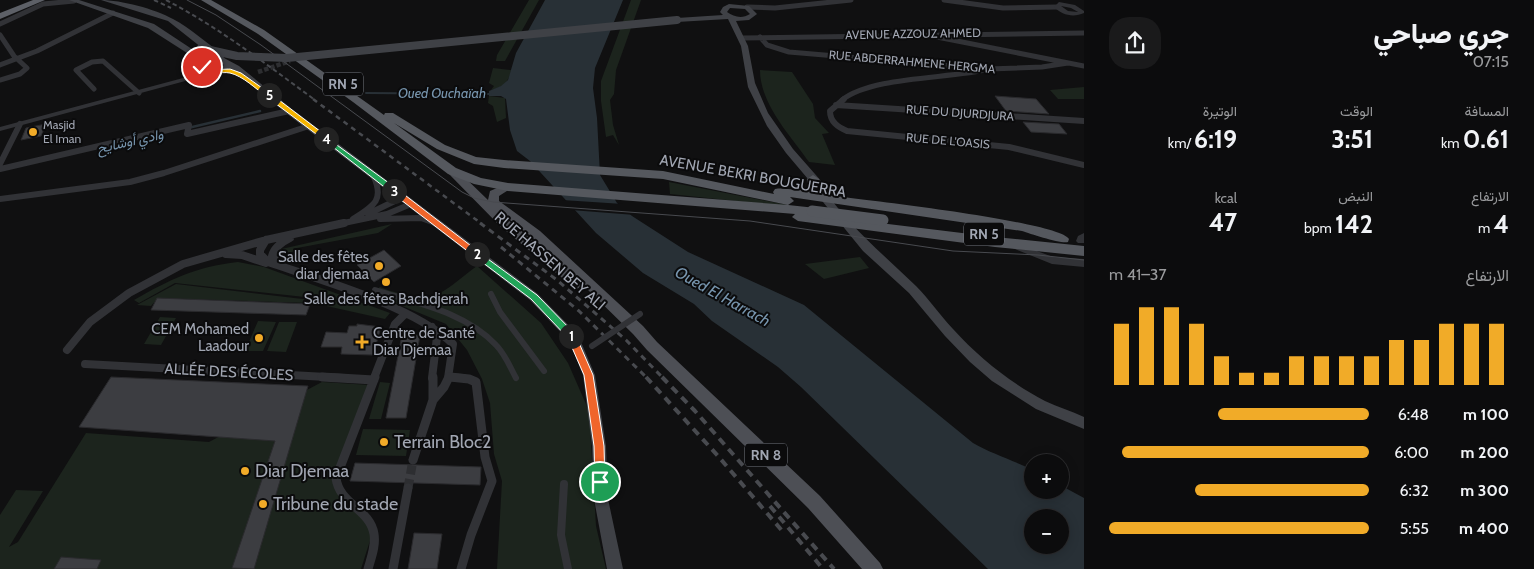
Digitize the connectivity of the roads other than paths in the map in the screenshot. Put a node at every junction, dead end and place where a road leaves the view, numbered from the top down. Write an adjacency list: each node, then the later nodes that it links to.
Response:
1 (27, 0): 19 (highway)
2 (41, 0): 19 (highway)
3 (73, 0): 20 (main road); 24 (street)
4 (90, 0): 23 (main road, bridge)
5 (104, 0): 31 (main road)
6 (205, 0): 51 (highway, RN 5)
7 (216, 0): 53 (highway, AVENUE BEKRI BOUGUERRA / RN 5)
8 (850, 0): 15 (street)
9 (944, 0): 16 (street)
10 (1068, 0): 13 (street)
11 (741, 4): 14 (main road); 15 (street); 22 (main road)
12 (1058, 4): 13 (street); 16 (street); 18 (street)
13 (1075, 6): 17 (street)
14 (722, 7): 21 (main road); 23 (main road)
15 (775, 8): 22 (street)
16 (1038, 9): 18 (street)
17 (1083, 11): 18 (street)
18 (1069, 13)
19 (0, 14)
20 (112, 14): 30 (street); 36 (main road)
21 (731, 17): 22 (main road); 23 (main road); 28 (main road)
22 (752, 17): 28 (main road)
23 (677, 20)
24 (0, 24)
25 (1084, 32): 26 (street, AVENUE AZZOUZ AHMED)
26 (920, 34): 29 (street, AVENUE AZZOUZ AHMED); 32 (street)
27 (0, 35): 30 (street)
28 (741, 36): 29 (street, AVENUE AZZOUZ AHMED); 54 (main road)
29 (760, 37): 35 (street, RUE ABDERRAHMENE HERGMA)
30 (17, 59): 33 (street); 39 (street)
31 (225, 62): 36 (main road); 37 (main road); 38 (main road)
32 (1068, 62): 34 (street); 35 (street, RUE ABDERRAHMENE HERGMA)
33 (0, 65)
34 (1084, 66)
35 (989, 69): 42 (street)
36 (203, 71): 37 (main road); 41 (street)
37 (217, 72): 38 (main road)
38 (247, 78): 43 (main road)
39 (0, 80)
40 (94, 90): 41 (street)
41 (139, 93): 45 (street)
42 (836, 105): 44 (street, RUE DU DJURDJURA); 49 (street, RUE DE L'OASIS)
43 (290, 111): 46 (main road); 50 (street)
44 (1084, 121)
45 (20, 124): 47 (street); 48 (street)
46 (310, 126): 52 (main road); 57 (street)
47 (0, 130)
48 (0, 164)
49 (1084, 165)
50 (0, 169)
51 (452, 171): 55 (highway, RN 5); 80 (main road, RUE HASSEN BEY ALI / RN 8)
52 (372, 174): 59 (main road); 63 (street)
53 (682, 179): 56 (highway); 61 (highway, AVENUE BEKRI BOUGUERRA / RN 5)
54 (813, 179): 56 (highway); 60 (main road)
55 (508, 187): 58 (highway, AVENUE BEKRI BOUGUERRA / RN 5); 80 (main road, RUE HASSEN BEY ALI / RN 8)
56 (796, 196): 60 (highway)
57 (0, 199)
58 (671, 199): 61 (highway, AVENUE BEKRI BOUGUERRA / RN 5); 64 (highway)
59 (407, 201): 63 (street); 63 (street); 65 (main road)
60 (832, 201): 64 (highway); 67 (highway)
61 (811, 208): 62 (highway, AVENUE BEKRI BOUGUERRA / RN 5, bridge)
62 (881, 216): 67 (highway, AVENUE BEKRI BOUGUERRA / RN 5); 70 (highway, RN 5)
63 (348, 222): 65 (street); 66 (street)
64 (849, 223): 69 (highway); 88 (main road)
65 (438, 224): 96 (main road)
66 (298, 234): 68 (street); 73 (street)
67 (1063, 239): 70 (highway, AVENUE BEKRI BOUGUERRA / RN 5)
68 (266, 240): 71 (street); 73 (street)
69 (1002, 242): 70 (highway); 72 (street)
70 (1083, 243)
71 (220, 253): 73 (street); 81 (street)
72 (1084, 262)
73 (285, 268): 76 (street)
74 (375, 290): 85 (street)
75 (491, 294): 83 (street)
76 (405, 314): 78 (street); 86 (street)
77 (640, 314): 79 (street, bridge)
78 (432, 327): 84 (street); 87 (street)
79 (592, 346)
80 (652, 346): 97 (main road, RUE HASSEN BEY ALI / RN 8)
81 (67, 350)
82 (85, 364): 86 (street, ALLÉE DES ÉCOLES)
83 (544, 371)
84 (449, 378): 87 (street); 94 (street)
85 (516, 378)
86 (374, 380): 92 (street)
87 (433, 400): 89 (street)
88 (1084, 423)
89 (413, 460)
90 (564, 484): 95 (street)
91 (408, 488): 93 (street)
92 (368, 569)
93 (393, 569)
94 (461, 569)
95 (568, 569)
96 (615, 569)
97 (874, 569)

